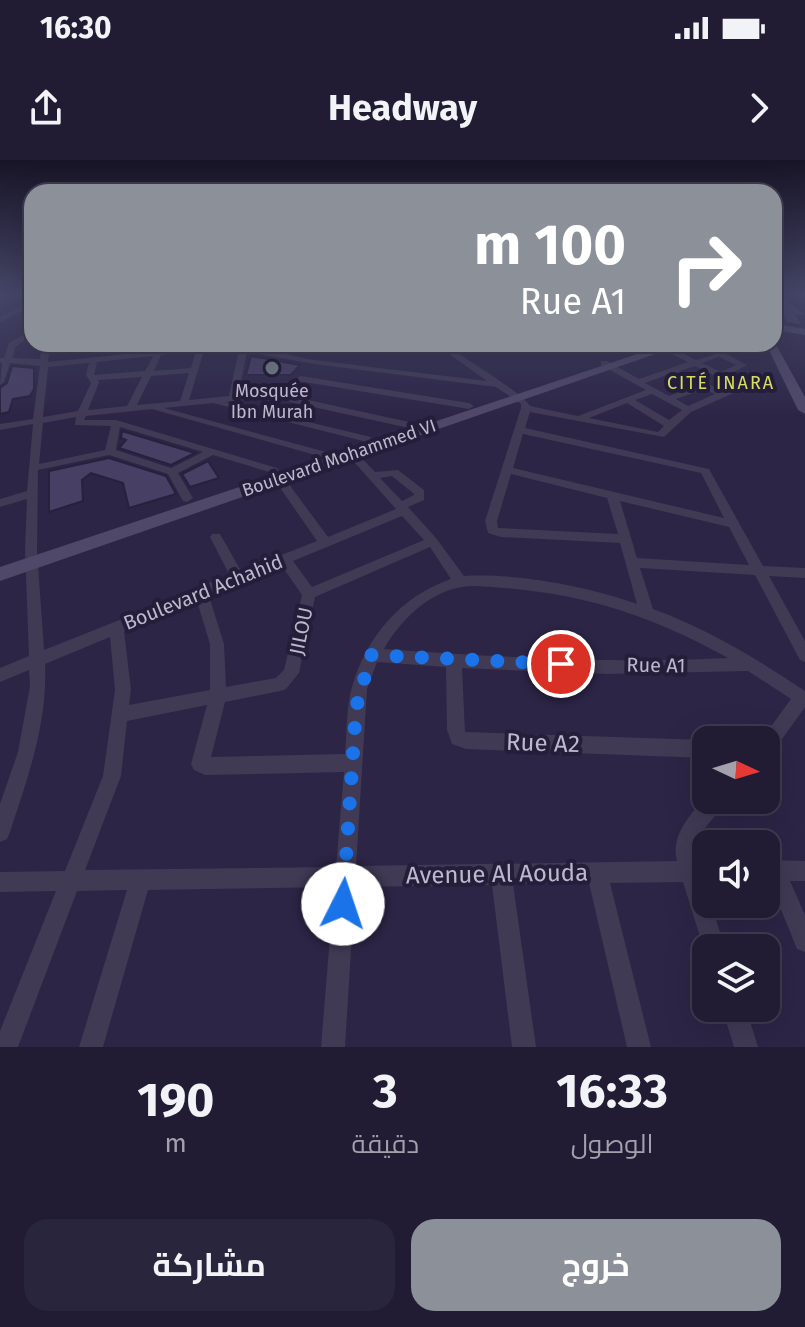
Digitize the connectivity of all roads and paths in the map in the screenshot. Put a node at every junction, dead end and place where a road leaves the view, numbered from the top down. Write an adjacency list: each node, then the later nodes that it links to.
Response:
1 (24, 337): 3 (street)
2 (24, 341): 3 (street)
3 (14, 343): 18 (street)
4 (782, 348): 19 (main road)
5 (45, 352): 22 (street)
6 (150, 352): 17 (street)
7 (159, 352): 26 (street)
8 (199, 352): 24 (street)
9 (246, 352): 38 (street)
10 (269, 352): 20 (street)
11 (451, 352): 36 (street)
12 (646, 352): 23 (main road, Boulevard Mohammed VI)
13 (680, 352): 21 (street)
14 (726, 352): 16 (street)
15 (777, 352): 19 (main road)
16 (719, 354): 21 (street); 27 (street)
17 (94, 358): 22 (street); 28 (street)
18 (4, 360): 22 (street); 30 (street)
19 (782, 360): 48 (main road)
20 (314, 362): 29 (street); 36 (street)
21 (698, 362): 25 (street); 27 (street)
22 (43, 364): 52 (street)
23 (608, 365): 31 (street); 36 (main road, Boulevard Mohammed VI)
24 (194, 370): 26 (street); 42 (street)
25 (674, 371): 31 (street); 32 (street)
26 (150, 373): 28 (street); 45 (street)
27 (724, 374): 35 (street)
28 (92, 378): 49 (street)
29 (301, 379): 33 (street); 37 (street)
30 (0, 382)
31 (639, 382): 34 (street)
32 (704, 386): 35 (street); 40 (street)
33 (361, 389): 44 (street); 47 (street)
34 (654, 390): 39 (street); 40 (street)
35 (722, 394): 46 (street)
36 (515, 396): 44 (main road, Boulevard Mohammed VI); 51 (street); 57 (street); 62 (main road, Boulevard Mohammed VI)
37 (285, 397): 38 (street); 47 (street); 50 (street)
38 (233, 398): 41 (street)
39 (627, 399): 51 (street); 54 (street)
40 (668, 399): 46 (street)
41 (205, 400): 42 (street); 50 (street)
42 (184, 403): 43 (street)
43 (147, 406): 45 (street); 61 (street)
44 (469, 406): 55 (main road, Boulevard Mohammed VI)
45 (131, 408): 49 (street)
46 (686, 409): 54 (street)
47 (345, 410): 55 (street)
48 (805, 410)
49 (84, 413): 52 (street); 53 (street)
50 (269, 416): 58 (street)
51 (577, 419): 54 (street)
52 (37, 420): 56 (street); 63 (street)
53 (116, 423): 59 (street); 60 (street)
54 (668, 424)
55 (409, 425): 58 (main road, Boulevard Mohammed VI)
56 (0, 427)
57 (518, 430): 64 (street); 73 (street)
58 (367, 439): 61 (main road, Boulevard Mohammed VI)
59 (110, 452): 63 (street); 65 (street)
60 (212, 452): 65 (street); 66 (street)
61 (322, 454): 66 (main road, Boulevard Mohammed VI)
62 (352, 454): 66 (main road, Boulevard Mohammed VI); 67 (street)
63 (33, 468): 68 (street)
64 (507, 470): 69 (street); 75 (street)
65 (172, 472): 70 (street)
66 (275, 475): 70 (main road, Boulevard Mohammed VI); 76 (street); 78 (main road, Boulevard Mohammed VI)
67 (373, 476): 72 (street); 72 (street)
68 (32, 493): 71 (street); 78 (street)
69 (612, 494): 73 (street); 75 (street)
70 (187, 498): 78 (main road, Boulevard Mohammed VI)
71 (0, 503)
72 (404, 508): 76 (street, Boulevard Achahid); 77 (street)
73 (734, 524): 82 (street)
74 (216, 537): 85 (street)
75 (626, 539): 81 (street)
76 (324, 541): 79 (street, Boulevard Achahid)
77 (432, 541): 86 (street); 88 (street, JILOU)
78 (31, 556): 80 (main road, Boulevard Mohammed VI); 84 (main road, Boulevard Mohammed VI); 93 (street)
79 (284, 559): 85 (street, Boulevard Achahid); 88 (street)
80 (0, 561)
81 (633, 563): 82 (street); 89 (street)
82 (761, 571): 83 (street); 92 (street)
83 (805, 573)
84 (0, 574)
85 (237, 576): 87 (street, Boulevard Achahid)
86 (460, 581): 89 (street); 91 (street)
87 (201, 591): 90 (street, Boulevard Achahid); 97 (street)
88 (309, 594): 97 (street, JILOU)
89 (647, 613): 95 (street)
90 (116, 627): 93 (street, Boulevard Achahid); 99 (street)
91 (371, 655): 94 (street, Rue A1); 102 (street)
92 (805, 655)
93 (38, 659): 96 (street, Boulevard Achahid); 104 (street)
94 (454, 661): 95 (street, Rue A1); 101 (street, Rue A2)
95 (749, 664): 98 (street)
96 (0, 675)
97 (218, 696): 99 (street, JILOU); 102 (street)
98 (804, 698): 100 (street)
99 (122, 714): 112 (street)
100 (780, 729)
101 (692, 748)
102 (353, 763): 111 (street)
103 (704, 814): 105 (street)
104 (0, 832)
105 (692, 862)
106 (780, 870): 108 (street)
107 (692, 871): 109 (street, Avenue Al Aouda)
108 (805, 871)
109 (597, 873): 110 (street, Avenue Al Aouda); 122 (street)
110 (501, 875): 111 (street, Avenue Al Aouda); 121 (street)
111 (344, 876): 113 (street, Avenue Al Aouda); 120 (street)
112 (72, 879): 113 (street, Avenue Al Aouda); 114 (street, Avenue Al Aouda); 118 (street)
113 (141, 879): 119 (street)
114 (0, 882)
115 (780, 890): 116 (street)
116 (805, 941)
117 (738, 1022): 123 (street)
118 (6, 1047)
119 (91, 1047)
120 (333, 1047)
121 (524, 1047)
122 (639, 1047)
123 (746, 1047)

